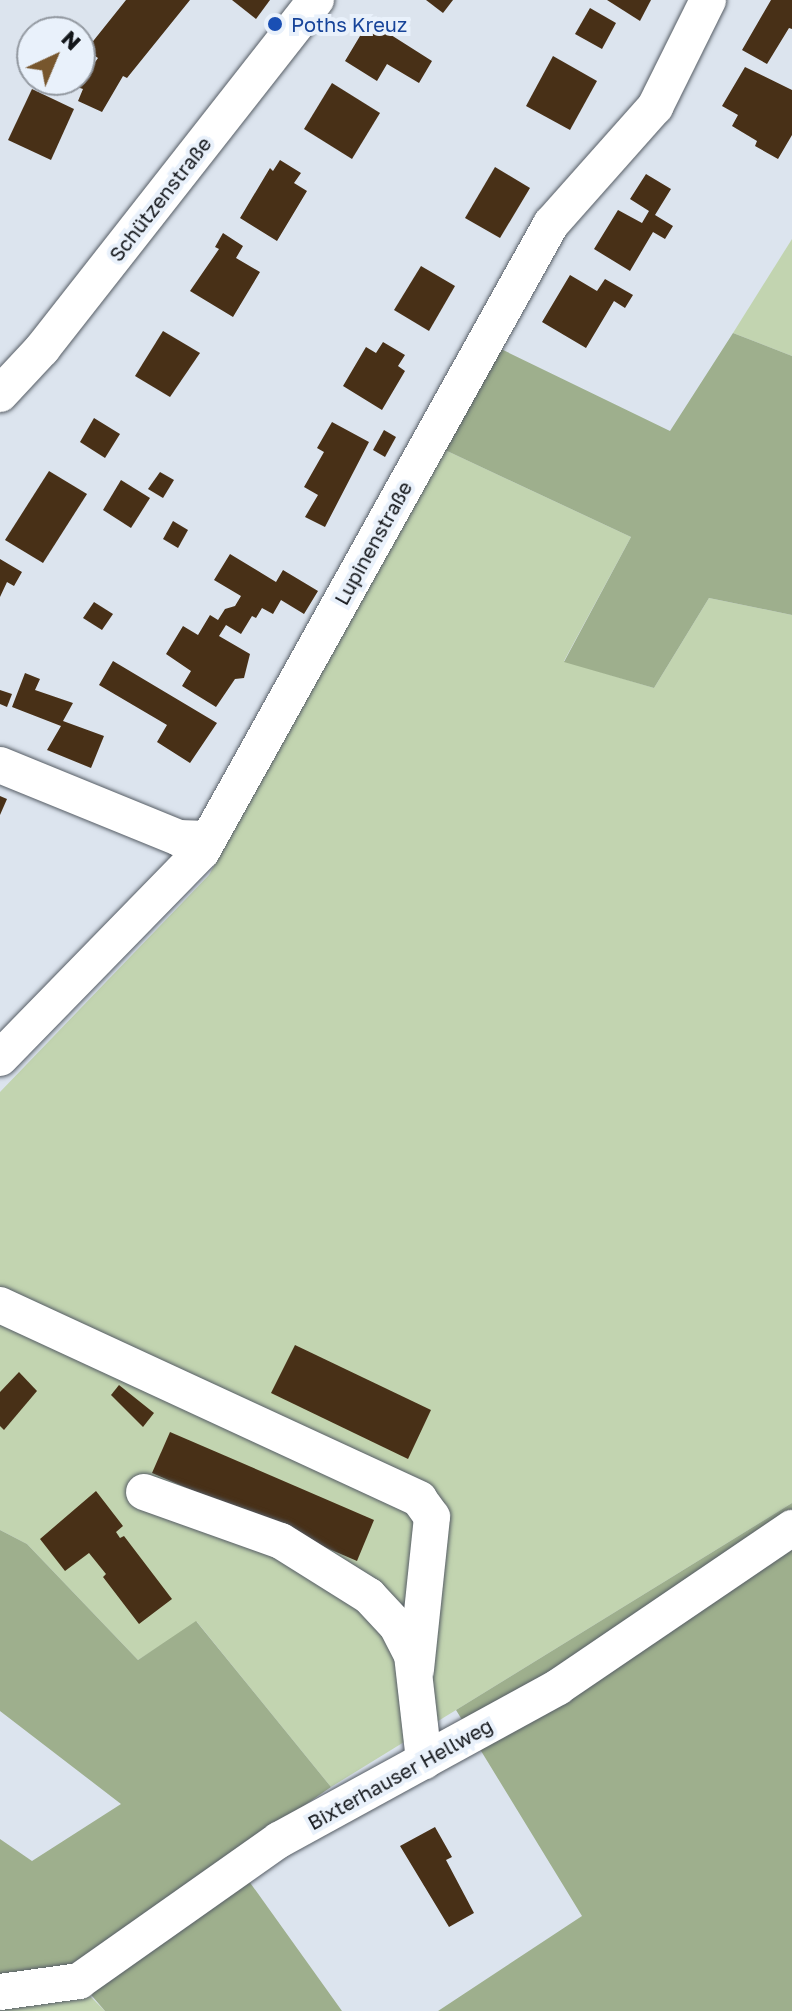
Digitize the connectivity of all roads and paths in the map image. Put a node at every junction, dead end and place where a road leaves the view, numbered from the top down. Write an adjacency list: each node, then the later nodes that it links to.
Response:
1 (316, 0): 3 (street, Schützenstraße)
2 (708, 0): 5 (street, Lupinenstraße)
3 (0, 394)
4 (0, 765): 5 (street)
5 (208, 839): 6 (street, Lupinenstraße)
6 (0, 1058)
7 (0, 1305): 10 (street)
8 (144, 1492): 10 (street)
9 (792, 1528): 11 (street, Bixterhauser Hellweg)
10 (416, 1669): 11 (street)
11 (424, 1761): 12 (street, Bixterhauser Hellweg)
12 (0, 1992)

